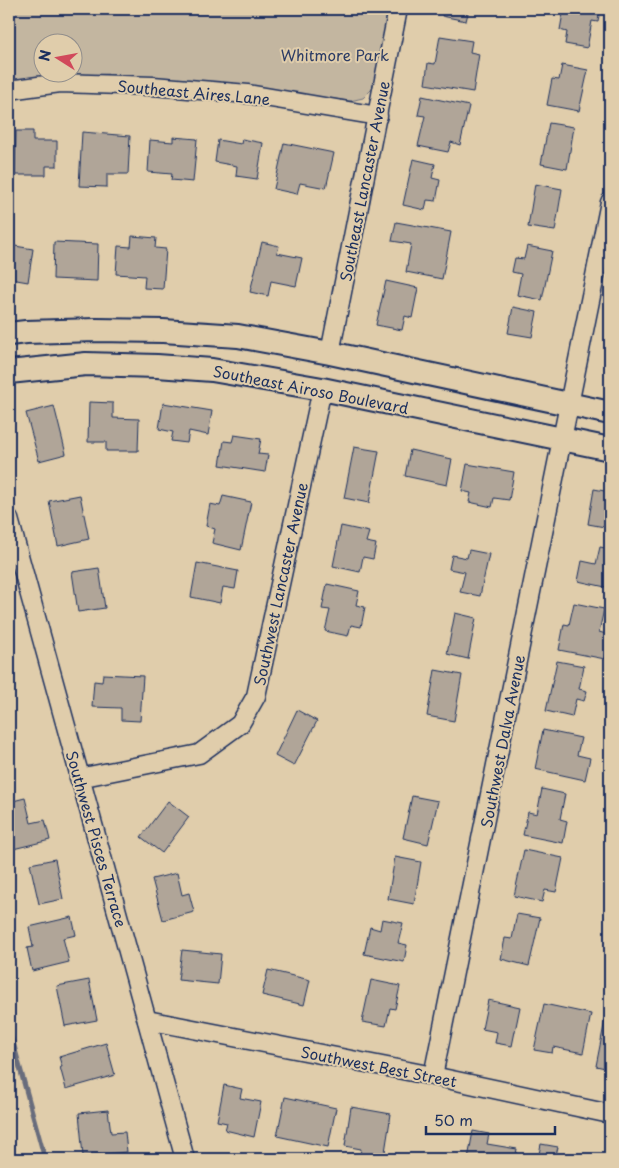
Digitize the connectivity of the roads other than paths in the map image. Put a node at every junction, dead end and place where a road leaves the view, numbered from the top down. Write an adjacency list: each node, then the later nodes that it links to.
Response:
1 (398, 9): 3 (street, Southeast Lancaster Avenue)
2 (9, 90): 3 (street, Southeast Aires Lane)
3 (378, 116): 6 (street, Southeast Lancaster Avenue)
4 (610, 202): 9 (street, Southwest Dalva Avenue)
5 (9, 334): 6 (main road)
6 (330, 353): 9 (main road)
7 (9, 372): 8 (main road, Southeast Airoso Boulevard)
8 (322, 390): 11 (main road, Southeast Airoso Boulevard); 14 (street, Southwest Lancaster Avenue)
9 (569, 405): 10 (main road); 11 (street, Southwest Dalva Avenue)
10 (610, 413)
11 (563, 439): 12 (main road, Southeast Airoso Boulevard); 16 (street, Southwest Dalva Avenue)
12 (610, 449)
13 (9, 519): 14 (street, Southwest Pisces Terrace)
14 (80, 778): 15 (street, Southwest Pisces Terrace)
15 (147, 1020): 16 (street, Southwest Best Street); 18 (street, Southwest Pisces Terrace)
16 (434, 1076): 17 (street, Southwest Best Street)
17 (610, 1114)
18 (185, 1159)

